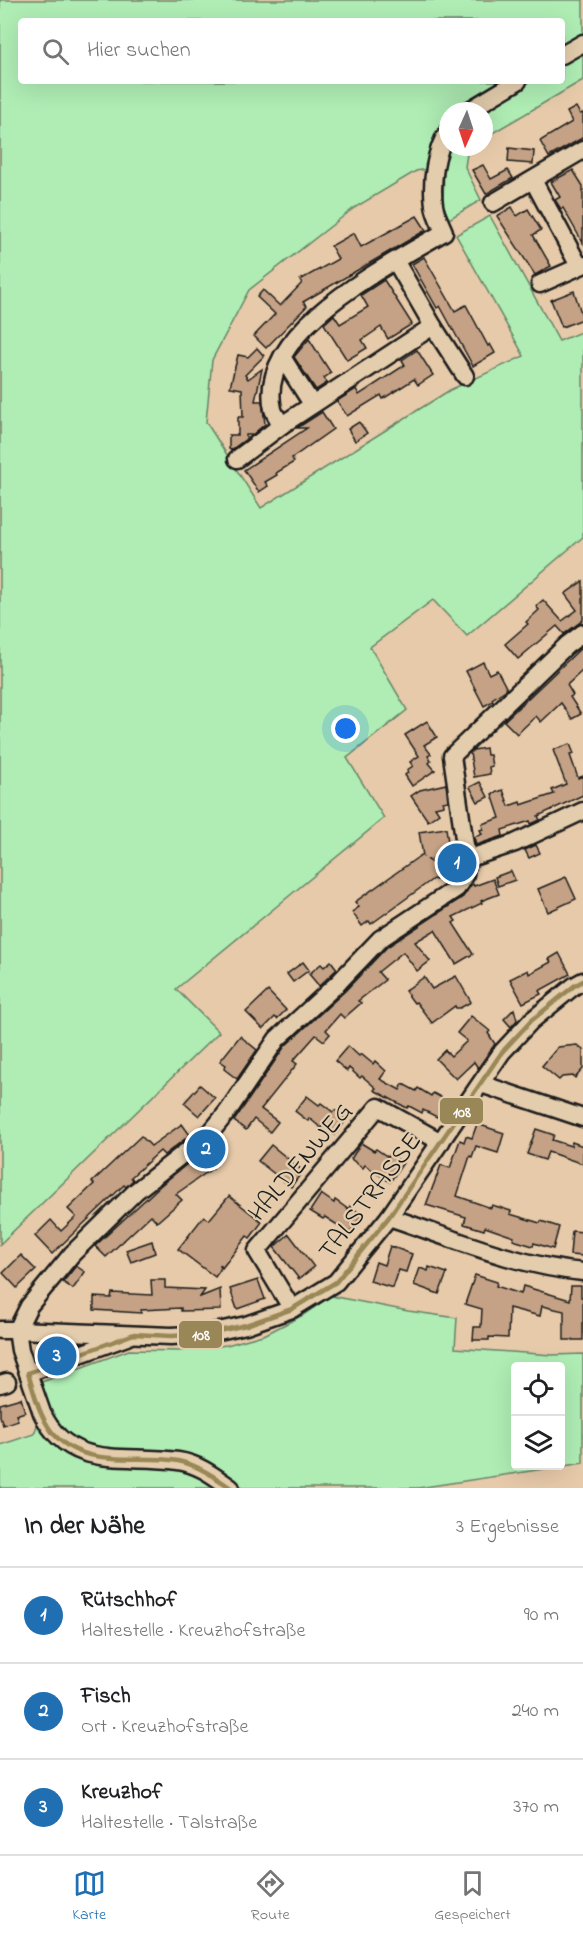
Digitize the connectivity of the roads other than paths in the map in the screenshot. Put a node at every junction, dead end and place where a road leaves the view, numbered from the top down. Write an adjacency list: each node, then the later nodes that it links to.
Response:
1 (581, 48): 2 (street)
2 (565, 54)
3 (514, 84): 4 (street)
4 (483, 102)
5 (583, 150): 7 (street)
6 (439, 153): 9 (street)
7 (533, 180): 8 (street); 10 (street)
8 (493, 203)
9 (396, 262): 12 (street); 13 (street)
10 (581, 266): 11 (street)
11 (540, 284)
12 (433, 326): 14 (street); 15 (street)
13 (282, 357): 15 (street); 16 (street)
14 (465, 376)
15 (312, 404): 16 (street)
16 (282, 425): 17 (street)
17 (237, 459)
18 (583, 633): 20 (street)
19 (583, 810): 20 (street)
20 (467, 859): 29 (street)
21 (583, 981): 22 (street, TALSTRASSE)
22 (481, 1084): 23 (street); 24 (street, TALSTRASSE)
23 (583, 1118)
24 (441, 1142): 25 (street, TALSTRASSE); 27 (street, HALDENWEG)
25 (389, 1217): 26 (street); 27 (street, TALSTRASSE)
26 (583, 1272)
27 (292, 1309): 30 (street, TALSTRASSE)
28 (0, 1330): 29 (street, TALSTRASSE)
29 (17, 1330): 30 (street, TALSTRASSE); 31 (street)
30 (134, 1334): 31 (street, TALSTRASSE)
31 (28, 1373): 32 (street)
32 (231, 1488)

